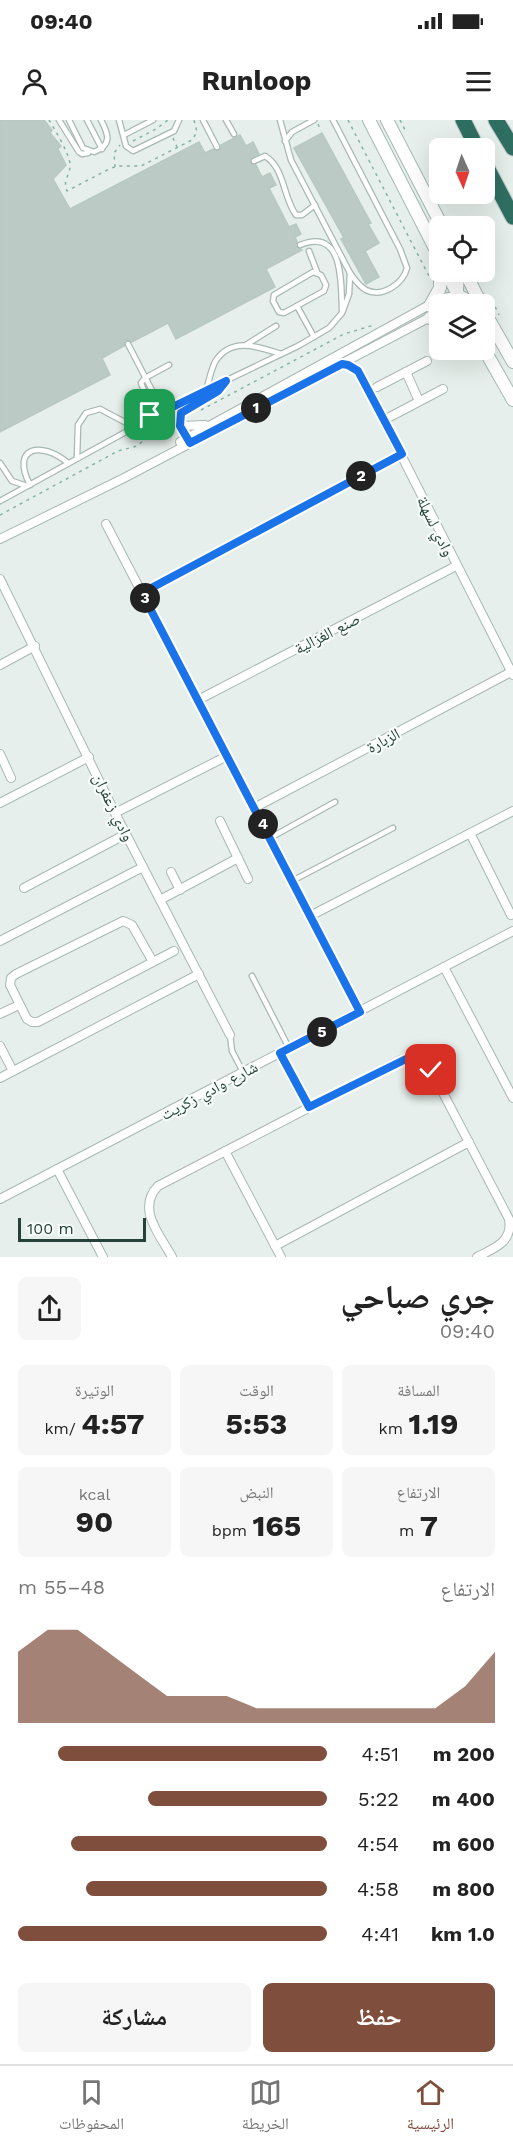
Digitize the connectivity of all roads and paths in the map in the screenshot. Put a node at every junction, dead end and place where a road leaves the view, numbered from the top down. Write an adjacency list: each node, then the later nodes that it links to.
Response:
1 (49, 120): 32 (path)
2 (59, 120): 30 (lane)
3 (69, 120): 30 (lane)
4 (87, 120): 29 (lane)
5 (101, 120): 29 (lane)
6 (119, 120): 23 (lane)
7 (153, 120): 23 (lane)
8 (168, 120): 26 (path)
9 (179, 120): 26 (lane)
10 (195, 120): 32 (path)
11 (203, 120): 27 (lane)
12 (226, 120): 22 (lane)
13 (280, 120): 25 (lane)
14 (316, 120): 20 (lane); 21 (path)
15 (333, 120): 41 (lane)
16 (369, 120): 37 (main road)
17 (387, 120): 35 (main road)
18 (463, 120): 24 (highway)
19 (496, 120): 28 (highway)
20 (306, 122): 25 (lane)
21 (321, 131)
22 (234, 134)
23 (124, 135): 26 (lane)
24 (472, 138)
25 (285, 141): 34 (lane)
26 (125, 143): 32 (path)
27 (217, 147)
28 (513, 148)
29 (102, 149): 30 (lane)
30 (90, 152)
31 (254, 161): 34 (lane)
32 (115, 167)
33 (495, 183): 36 (highway)
34 (315, 205): 41 (lane)
35 (437, 216)
36 (513, 217)
37 (429, 235)
38 (300, 245): 43 (lane)
39 (309, 251): 40 (lane)
40 (317, 272): 42 (lane); 42 (lane)
41 (350, 273): 43 (lane)
42 (297, 306): 50 (lane)
43 (342, 313): 50 (lane)
44 (495, 315): 47 (path)
45 (429, 316): 54 (street)
46 (429, 316): 72 (street)
47 (503, 324)
48 (276, 326): 52 (lane)
49 (495, 330): 57 (main road)
50 (314, 337): 53 (lane)
51 (128, 344): 62 (lane)
52 (246, 345): 53 (lane); 66 (lane)
53 (282, 354): 63 (lane)
54 (362, 354): 58 (street); 61 (street)
55 (490, 360): 67 (main road)
56 (427, 361): 60 (street)
57 (513, 362)
58 (342, 364): 61 (street); 75 (street)
59 (169, 365): 62 (lane)
60 (406, 372): 64 (street); 68 (street)
61 (361, 376): 71 (street, وادي لسهلة)
62 (145, 378): 69 (lane); 70 (lane)
63 (226, 381): 66 (lane); 73 (lane)
64 (377, 387)
65 (443, 389): 68 (street)
66 (206, 390): 69 (lane)
67 (513, 400)
68 (419, 401): 71 (street)
69 (173, 406): 70 (lane)
70 (148, 419): 74 (lane)
71 (384, 420): 76 (street, وادي لسهلة)
72 (214, 422): 73 (street); 75 (street)
73 (180, 426): 75 (lane)
74 (134, 427): 77 (lane); 77 (lane)
75 (188, 440): 83 (street)
76 (402, 454): 84 (street, وادي لسهلة); 86 (street)
77 (77, 458): 79 (lane)
78 (0, 463): 80 (lane)
79 (68, 463): 80 (lane); 80 (lane)
80 (28, 486): 81 (lane)
81 (0, 501)
82 (106, 525): 86 (street)
83 (0, 539)
84 (456, 566): 89 (street, وادي لسهلة); 90 (street, صنع الغزالية)
85 (0, 579): 87 (street, وادي زعفران)
86 (142, 593): 90 (street)
87 (35, 646): 88 (street); 93 (street, وادي زعفران)
88 (0, 665)
89 (512, 674): 97 (street, الزبارة)
90 (198, 700): 92 (street)
91 (0, 754): 94 (street)
92 (227, 756): 97 (street); 99 (street)
93 (89, 757): 96 (street); 99 (street, وادي زعفران)
94 (11, 778)
95 (336, 802): 104 (lane)
96 (0, 803)
97 (254, 808): 104 (street)
98 (513, 811): 102 (street)
99 (115, 813): 103 (street, وادي زعفران)
100 (220, 821): 105 (street)
101 (393, 828): 109 (lane)
102 (470, 833): 113 (street); 114 (street)
103 (126, 834): 106 (street, وادي زعفران); 110 (street)
104 (270, 838): 109 (street)
105 (238, 858): 108 (street); 111 (street)
106 (143, 867): 112 (street, وادي زعفران); 116 (street)
107 (171, 872): 111 (street)
108 (248, 879)
109 (292, 881): 113 (street)
110 (24, 888)
111 (180, 890): 112 (street)
112 (160, 900): 120 (street, وادي زعفران)
113 (310, 915): 123 (street)
114 (511, 915)
115 (513, 931): 119 (street, شارع وادي زكريت)
116 (0, 941)
117 (174, 951): 118 (street)
118 (153, 962): 122 (street); 122 (street)
119 (444, 967): 123 (street, شارع وادي زكريت); 132 (street)
120 (199, 974): 125 (street, وادي زعفران); 129 (street)
121 (252, 976): 127 (lane)
122 (20, 1005): 124 (street)
123 (360, 1012): 127 (street, شارع وادي زكريت)
124 (0, 1014)
125 (230, 1035): 130 (lane)
126 (0, 1046): 129 (street)
127 (290, 1048): 128 (street, شارع وادي زكريت)
128 (280, 1053): 130 (street, شارع وادي زكريت); 133 (street)
129 (13, 1071): 131 (street)
130 (243, 1072): 136 (street, شارع وادي زكريت)
131 (0, 1078)
132 (513, 1098)
133 (309, 1107): 134 (street); 135 (street)
134 (469, 1142): 138 (street); 142 (street)
135 (225, 1151): 138 (street); 140 (street)
136 (57, 1169): 137 (street, شارع وادي زكريت); 139 (street)
137 (0, 1199)
138 (275, 1246): 141 (street)
139 (103, 1257)
140 (172, 1257)
141 (281, 1257)
142 (477, 1257)

